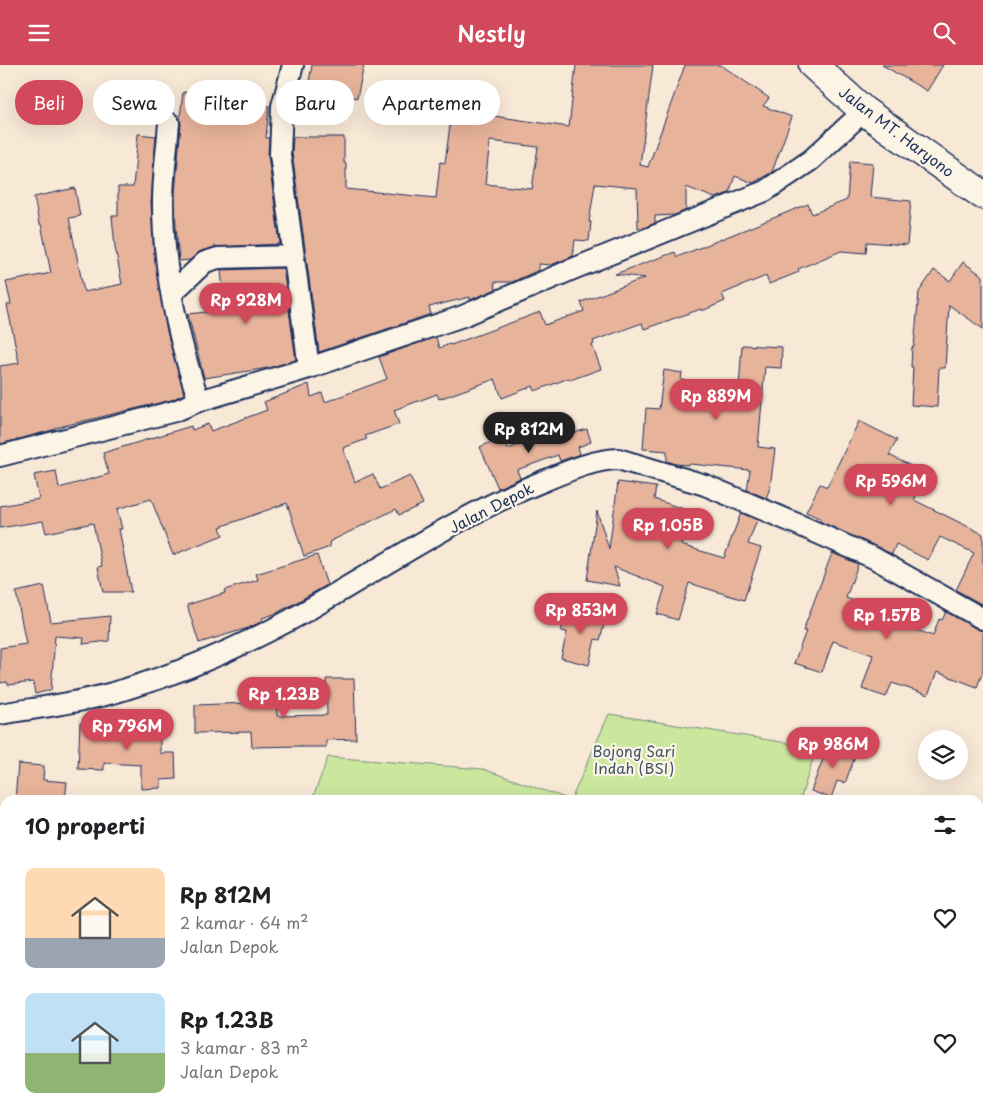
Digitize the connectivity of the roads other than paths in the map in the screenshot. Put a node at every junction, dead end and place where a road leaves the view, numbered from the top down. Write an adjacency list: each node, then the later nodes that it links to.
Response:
1 (294, 65): 6 (street)
2 (813, 65): 3 (main road, Jalan MT. Haryono)
3 (864, 111): 5 (main road, Jalan MT. Haryono); 8 (street)
4 (169, 125): 7 (street)
5 (983, 195)
6 (294, 256): 7 (street); 8 (street)
7 (172, 293): 9 (street)
8 (309, 368): 9 (street)
9 (199, 401): 10 (street)
10 (0, 457)
11 (983, 619): 12 (street, Jalan Depok)
12 (0, 714)

